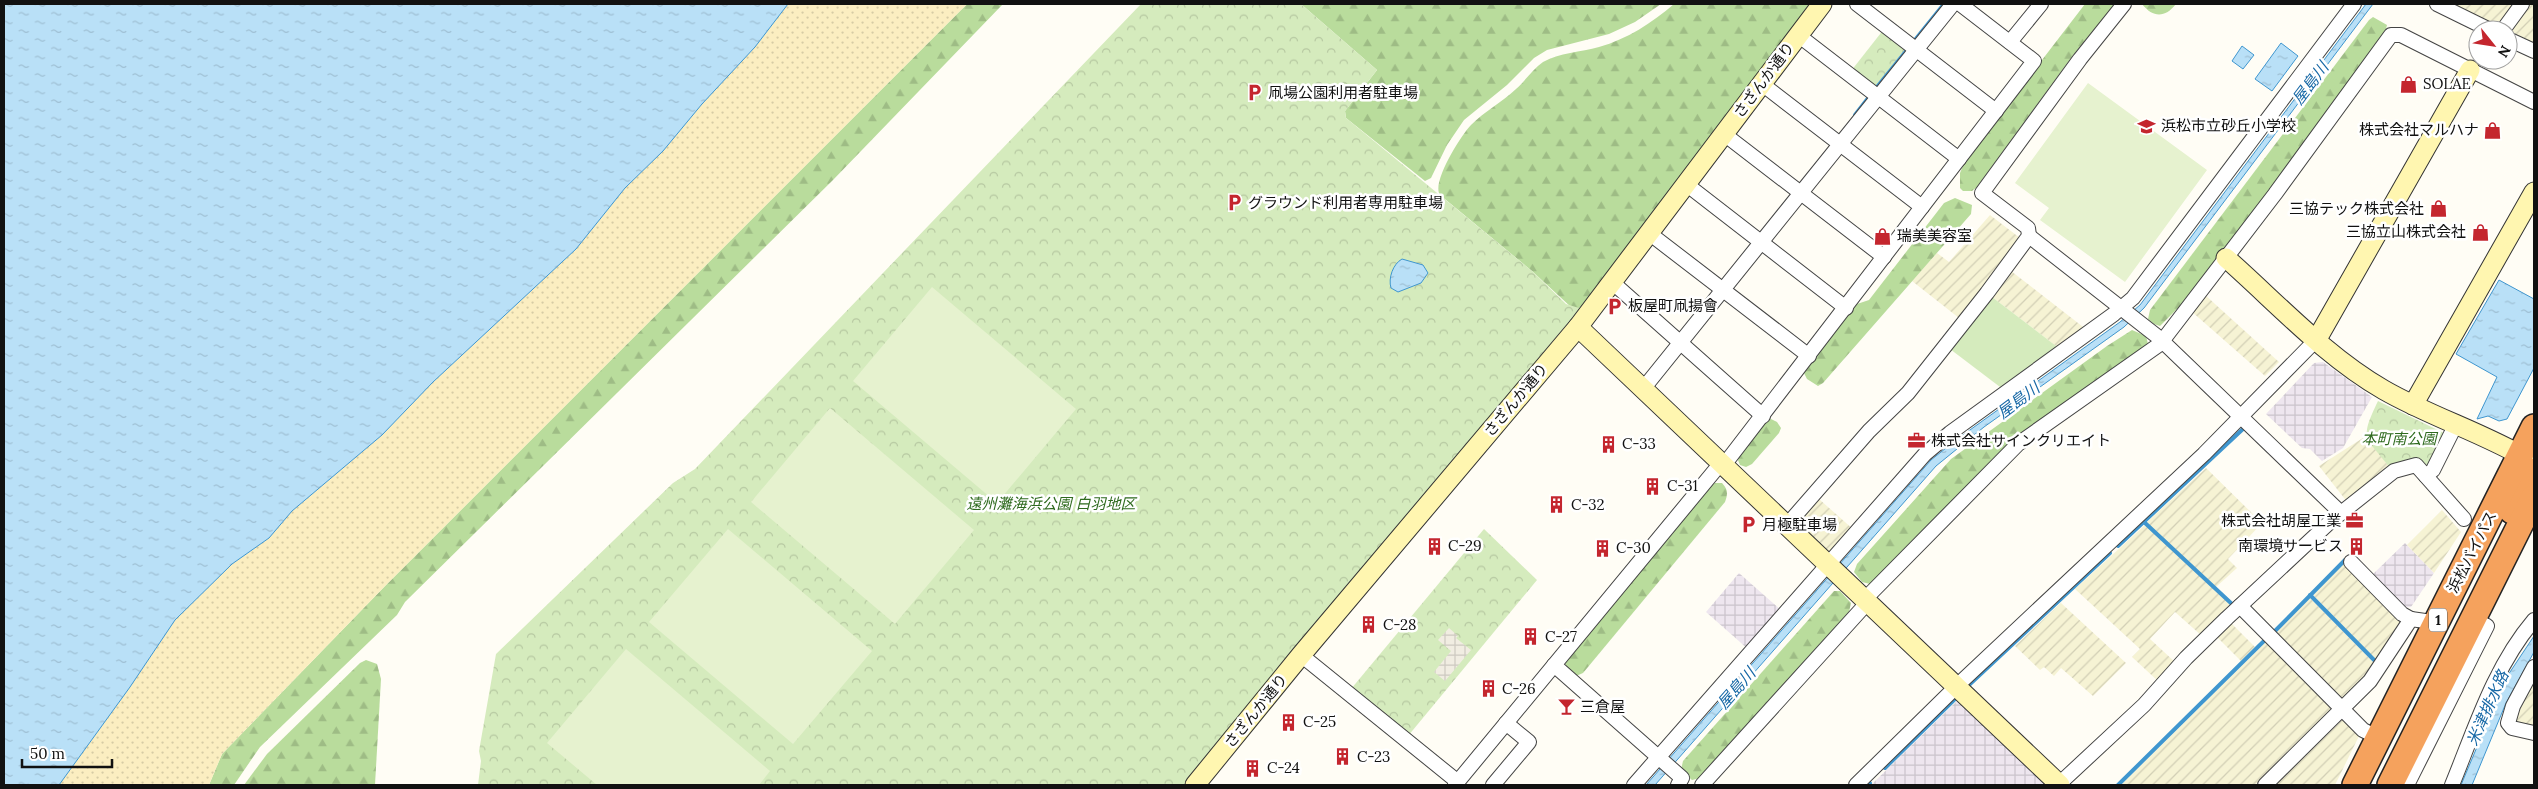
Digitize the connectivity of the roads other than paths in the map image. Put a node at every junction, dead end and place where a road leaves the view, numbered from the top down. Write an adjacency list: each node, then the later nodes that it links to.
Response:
1 (1822, 4): 12 (street, さざんか通り)
2 (1857, 4): 15 (street)
3 (1953, 4): 15 (street)
4 (1960, 4): 13 (street)
5 (2041, 4): 13 (street)
6 (2124, 4): 31 (street)
7 (2354, 4): 38 (street)
8 (2437, 4): 10 (street)
9 (2522, 4): 11 (street)
10 (2470, 20)
11 (2510, 20)
12 (1798, 35): 19 (street, さざんか通り); 20 (street)
13 (2010, 42): 22 (street)
14 (2518, 44): 16 (street)
15 (1917, 50): 20 (street); 22 (street)
16 (2534, 52)
17 (2468, 69): 34 (street)
18 (2470, 70): 21 (street); 40 (street)
19 (1762, 84): 23 (street, さざんか通り); 24 (street)
20 (1879, 97): 24 (street); 25 (street)
21 (2534, 102)
22 (1996, 111): 25 (street)
23 (1724, 134): 26 (street, さざんか通り); 28 (street)
24 (1840, 144): 28 (street); 29 (street)
25 (1959, 159): 29 (street)
26 (1686, 184): 30 (street, さざんか通り); 32 (street)
27 (2534, 192): 45 (street)
28 (1801, 193): 32 (street); 33 (street)
29 (1922, 207): 33 (street)
30 (1649, 233): 35 (street, さざんか通り); 36 (street)
31 (2029, 236): 38 (street); 56 (street)
32 (1762, 243): 36 (street); 37 (street)
33 (1884, 257): 37 (street)
34 (2226, 258): 40 (street); 41 (street)
35 (1612, 282): 39 (street, さざんか通り); 42 (street)
36 (1724, 290): 42 (street); 43 (street)
37 (1846, 308): 43 (street)
38 (2124, 309): 41 (street); 58 (street)
39 (1578, 328): 44 (street); 64 (street, さざんか通り)
40 (2317, 339): 45 (street); 47 (street)
41 (2162, 341): 47 (street); 59 (street)
42 (1681, 344): 44 (street); 46 (street)
43 (1809, 356): 46 (street)
44 (1643, 389): 51 (street)
45 (2413, 405): 48 (street)
46 (1763, 416): 51 (street)
47 (2242, 417): 54 (street); 68 (street)
48 (2456, 424): 50 (street); 52 (street)
49 (2534, 427): 50 (highway, 浜松バイパス / 1)
50 (2531, 461): 63 (highway, 浜松バイパス / 1); 65 (highway)
51 (1723, 464): 56 (street); 66 (street)
52 (2426, 476): 54 (street); 55 (street)
53 (2534, 497): 74 (highway, 浜松バイパス / 1)
54 (2341, 513): 60 (street)
55 (2464, 519)
56 (1787, 525): 58 (street)
57 (2351, 562): 61 (street)
58 (1834, 570): 59 (street); 73 (street)
59 (1867, 600): 68 (street); 80 (street)
60 (2240, 606): 69 (street); 82 (street)
61 (2411, 619): 63 (street); 69 (street)
62 (2534, 620): 85 (street)
63 (2435, 625): 65 (highway, 浜松バイパス / 1)
64 (1301, 655): 75 (street); 76 (street, さざんか通り)
65 (2417, 661): 72 (highway, 浜松バイパス / 1)
66 (1554, 665): 70 (street); 73 (street)
67 (2534, 666): 71 (street)
68 (1956, 686): 81 (street); 82 (street)
69 (2342, 710): 72 (street); 83 (street)
70 (1506, 723): 75 (street); 77 (street)
71 (2534, 733)
72 (2379, 738): 84 (highway, 浜松バイパス / 1)
73 (1660, 758): 78 (street); 79 (street)
74 (2402, 782)
75 (1456, 783)
76 (1195, 785)
77 (1493, 785)
78 (1634, 785)
79 (1678, 785)
80 (1702, 785)
81 (1856, 785)
82 (2059, 785)
83 (2265, 785)
84 (2355, 785)
85 (2452, 785)

